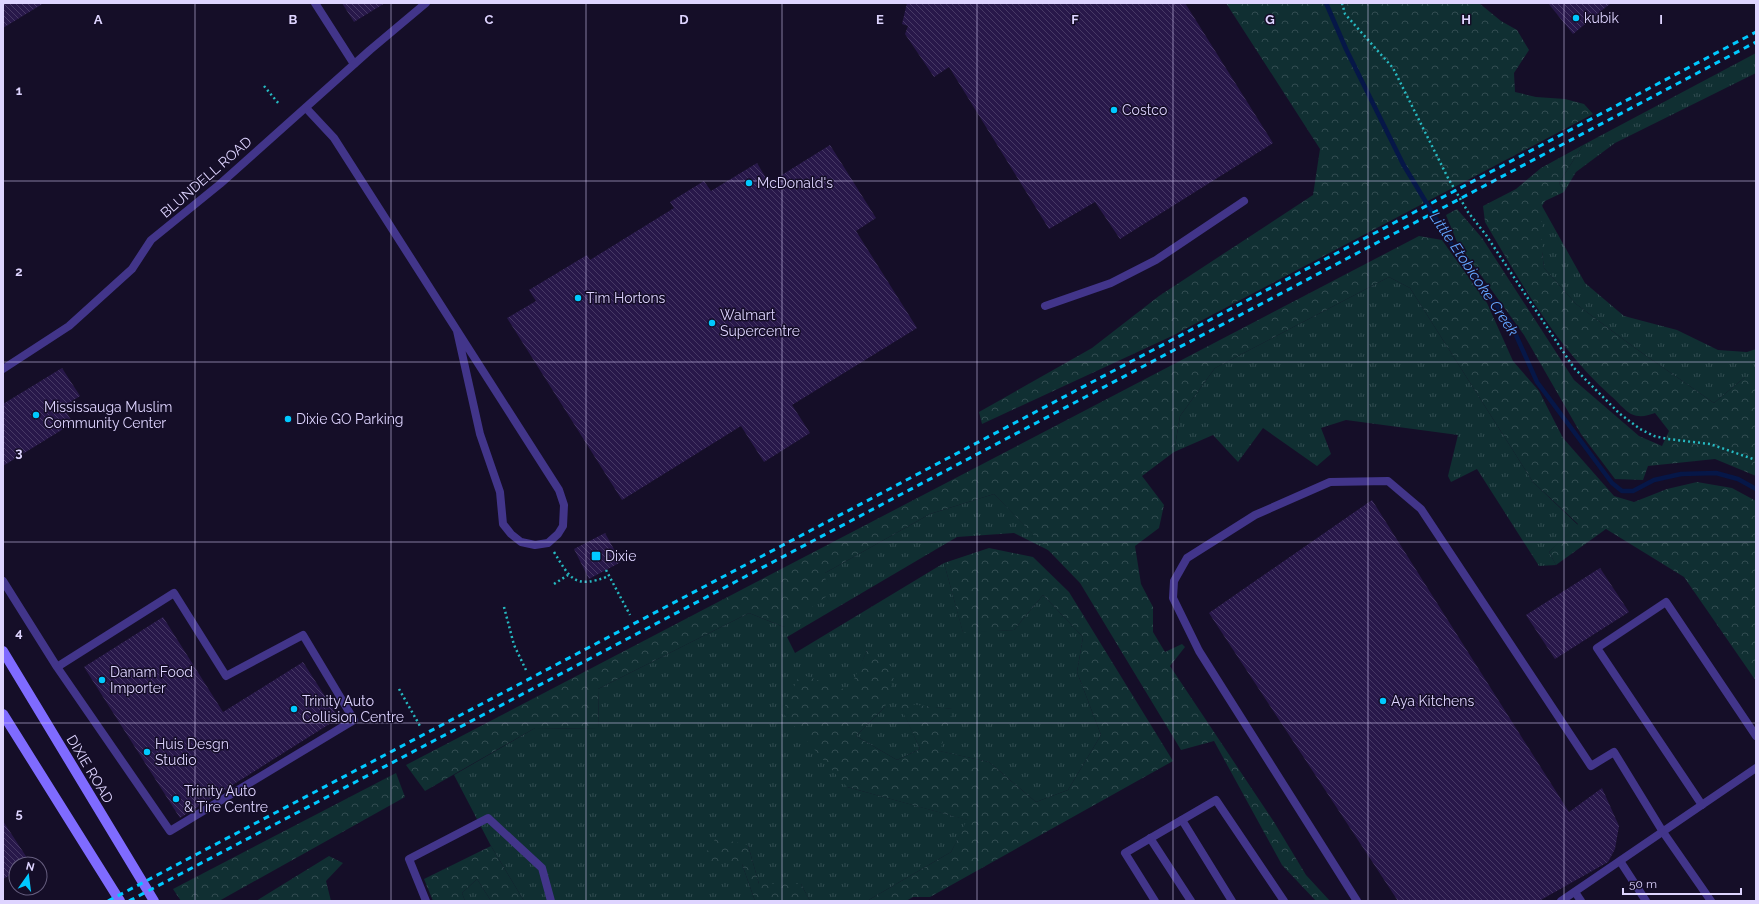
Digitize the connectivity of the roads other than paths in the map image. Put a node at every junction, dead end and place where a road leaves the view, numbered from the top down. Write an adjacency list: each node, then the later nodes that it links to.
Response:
1 (315, 3): 3 (lane)
2 (426, 3): 3 (lane, BLUNDELL ROAD)
3 (354, 64): 4 (lane, BLUNDELL ROAD)
4 (306, 108): 7 (lane); 8 (lane, BLUNDELL ROAD)
5 (1244, 201): 6 (lane)
6 (1045, 306)
7 (457, 331): 7 (lane)
8 (3, 369)
9 (3, 581): 11 (lane)
10 (3, 652): 22 (main road, DIXIE ROAD)
11 (57, 667): 11 (lane)
12 (3, 714): 21 (main road)
13 (1756, 736): 15 (lane)
14 (1756, 768): 15 (lane)
15 (1702, 805): 17 (lane)
16 (1182, 820): 18 (lane); 27 (lane); 28 (lane)
17 (1663, 832): 19 (lane); 29 (lane); 33 (lane)
18 (1150, 838): 25 (lane); 26 (lane)
19 (1620, 861): 20 (lane); 32 (lane)
20 (1575, 892): 30 (lane); 31 (lane)
21 (120, 901)
22 (154, 901)
23 (426, 901): 24 (lane)
24 (551, 901)
25 (1155, 901)
26 (1191, 901)
27 (1232, 901)
28 (1284, 901)
29 (1357, 901)
30 (1562, 901)
31 (1581, 901)
32 (1646, 901)
33 (1711, 901)

